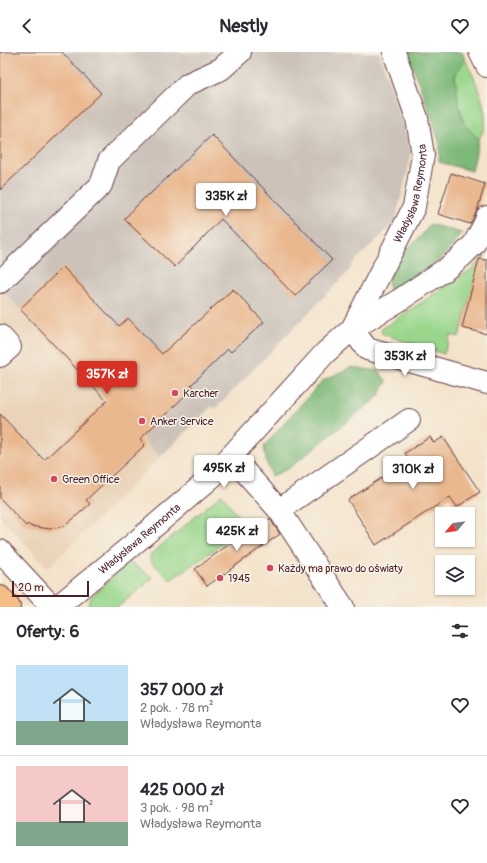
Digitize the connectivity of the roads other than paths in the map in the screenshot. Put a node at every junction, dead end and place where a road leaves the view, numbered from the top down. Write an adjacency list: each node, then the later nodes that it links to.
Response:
1 (240, 52): 6 (street)
2 (394, 52): 7 (street, Władysława Reymonta)
3 (480, 52): 4 (street)
4 (487, 66)
5 (487, 220): 7 (street, Władysława Reymonta)
6 (0, 282)
7 (352, 329): 10 (street); 12 (street, Władysława Reymonta)
8 (0, 336): 9 (street)
9 (0, 356)
10 (487, 383)
11 (409, 420): 13 (street)
12 (231, 456): 13 (street); 18 (street, Władysława Reymonta)
13 (279, 510): 19 (street)
14 (0, 551): 17 (street)
15 (0, 597): 16 (main road)
16 (9, 607)
17 (52, 607)
18 (57, 607)
19 (344, 607)

